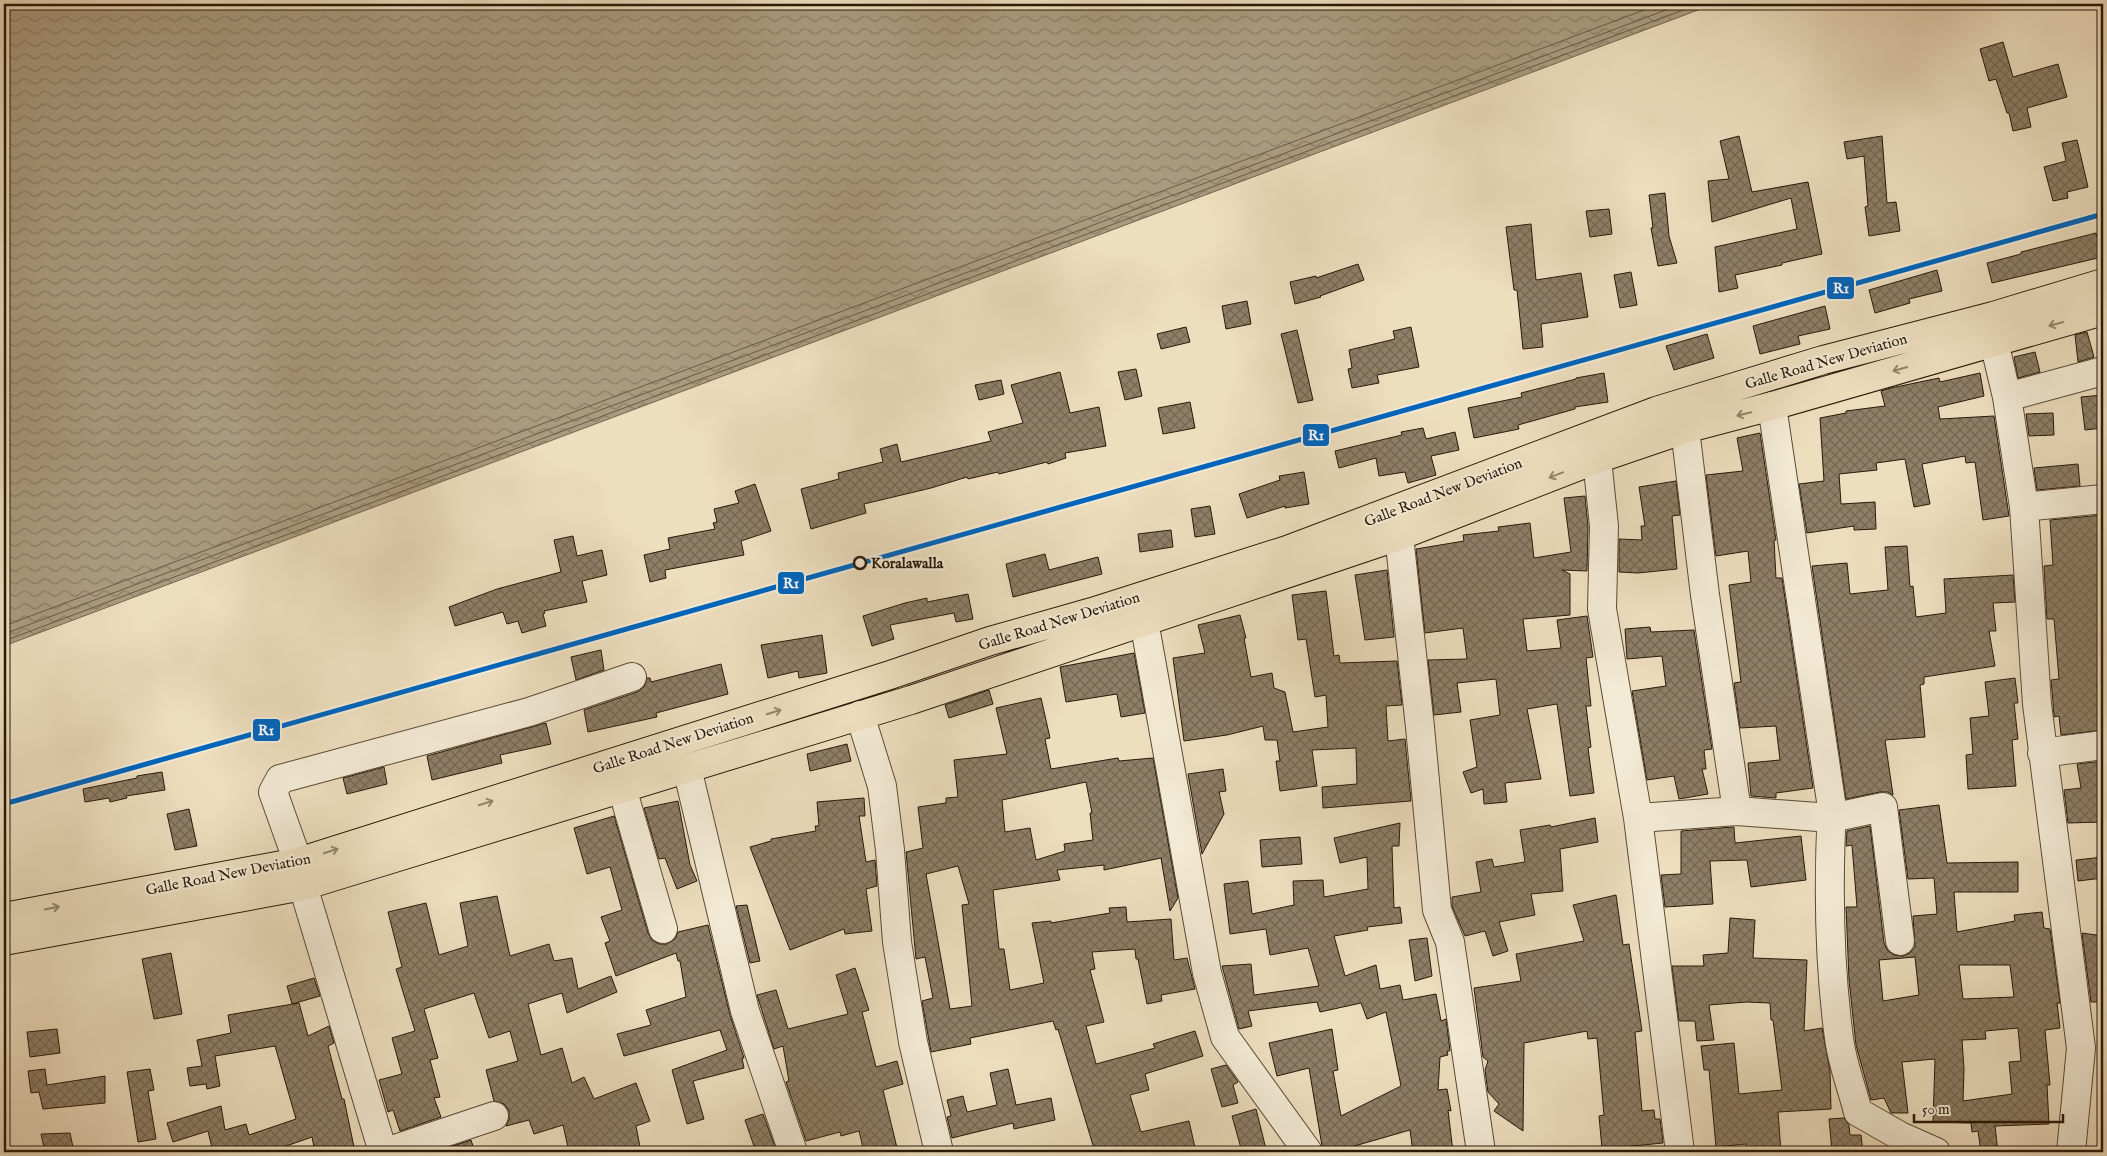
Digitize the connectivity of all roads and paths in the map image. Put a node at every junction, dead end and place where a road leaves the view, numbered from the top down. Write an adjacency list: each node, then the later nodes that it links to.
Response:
1 (2103, 283): 3 (main road, Galle Road New Deviation)
2 (2103, 311): 3 (main road, Galle Road New Deviation, one-way to 3)
3 (1994, 329): 5 (street); 6 (main road, Galle Road New Deviation, one-way to 6); 22 (main road, Galle Road New Deviation, one-way to 3)
4 (2103, 371): 5 (street)
5 (2007, 397): 10 (street)
6 (1772, 406): 7 (main road, Galle Road New Deviation, one-way to 7); 21 (street)
7 (1685, 429): 8 (main road, Galle Road New Deviation); 19 (street)
8 (1598, 460): 11 (main road, Galle Road New Deviation, one-way to 11); 20 (street)
9 (2103, 499): 10 (street)
10 (2024, 507): 16 (street)
11 (1400, 536): 12 (main road, Galle Road New Deviation); 32 (street)
12 (1144, 621): 14 (main road, Galle Road New Deviation); 31 (street)
13 (632, 677): 22 (street)
14 (860, 715): 17 (main road, Galle Road New Deviation); 30 (street)
15 (2103, 745): 16 (street)
16 (2042, 753): 35 (street)
17 (688, 768): 18 (main road, Galle Road New Deviation); 29 (street)
18 (622, 788): 22 (main road, Galle Road New Deviation); 24 (street)
19 (1737, 810): 20 (street); 21 (street)
20 (1638, 818): 33 (street)
21 (1831, 818): 26 (street); 34 (street)
22 (300, 874): 23 (main road, Galle Road New Deviation, one-way to 22); 25 (main road, Galle Road New Deviation); 28 (street)
23 (4, 917)
24 (663, 929)
25 (4, 941)
26 (1900, 941)
27 (494, 1116): 28 (street)
28 (384, 1152)
29 (793, 1152)
30 (939, 1152)
31 (1308, 1152)
32 (1481, 1152)
33 (1680, 1152)
34 (1936, 1152)
35 (2071, 1152)

